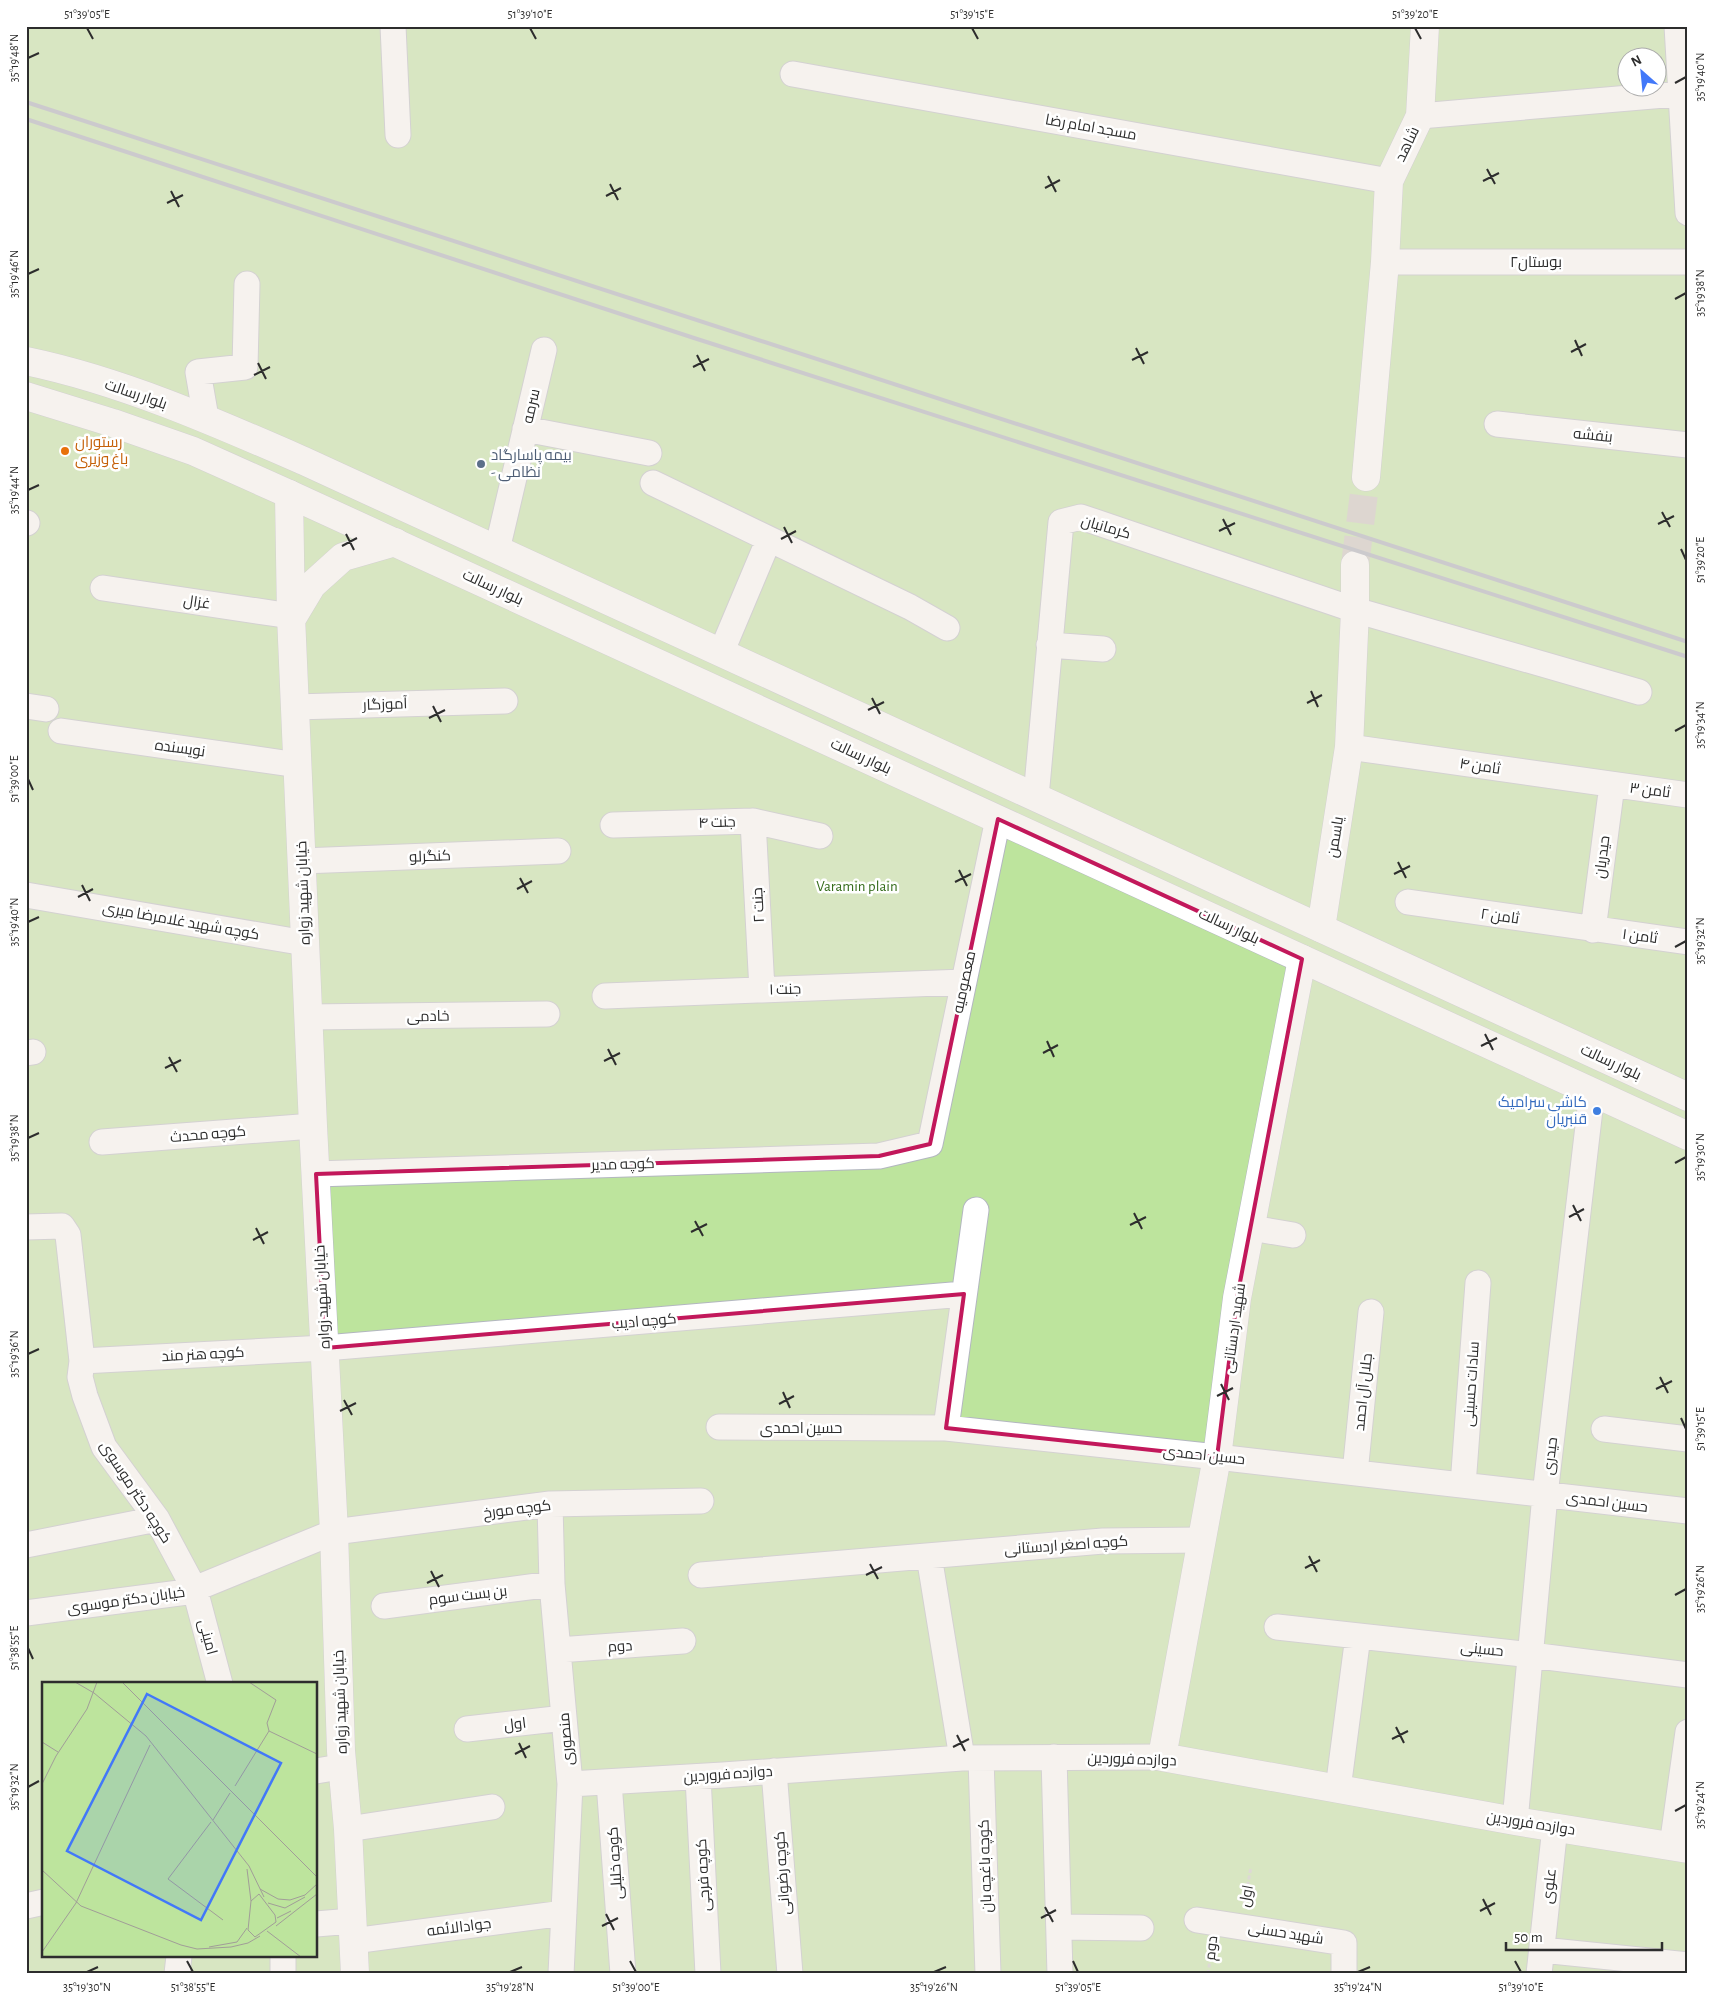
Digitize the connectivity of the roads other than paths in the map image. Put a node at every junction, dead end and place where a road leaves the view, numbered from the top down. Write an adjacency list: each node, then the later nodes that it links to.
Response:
1 (394, 26): 7 (street)
2 (1425, 26): 6 (street, شاهد)
3 (1677, 26): 5 (street)
4 (793, 74): 8 (street, مسجد امام رضا)
5 (1684, 93): 6 (street); 9 (street)
6 (1420, 116): 8 (street, شاهد)
7 (398, 134)
8 (1389, 181): 10 (street, شاهد)
9 (1688, 213)
10 (1385, 262): 11 (street, بوستان۲); 21 (street, شاهد)
11 (1688, 262)
12 (247, 284): 16 (street)
13 (544, 350): 18 (street, سرمه)
14 (26, 361): 16 (street, بلوار رسالت)
15 (28, 401): 23 (street, بلوار رسالت)
16 (206, 418): 26 (street, بلوار رسالت)
17 (1497, 424): 19 (street, بنفشه)
18 (525, 430): 20 (street); 26 (street, سرمه)
19 (1688, 445)
20 (648, 454)
21 (1366, 477)
22 (653, 483): 24 (street)
23 (289, 494): 25 (street, بلوار رسالت); 31 (street, خیابان شهید زواره)
24 (769, 539): 33 (street); 36 (street)
25 (395, 542): 31 (street); 32 (street, بلوار رسالت)
26 (497, 550): 28 (street, بلوار رسالت)
27 (1355, 565): 30 (street, یاسمن)
28 (574, 585): 32 (street); 36 (street, بلوار رسالت)
29 (103, 588): 31 (street, غزال)
30 (1355, 610): 34 (street, کرمانیان); 37 (street); 41 (street, یاسمن)
31 (291, 618): 39 (street, خیابان شهید زواره)
32 (559, 618): 46 (street, بلوار رسالت)
33 (947, 628)
34 (1049, 646): 35 (street); 45 (street, کرمانیان)
35 (1103, 650)
36 (721, 653): 45 (street, بلوار رسالت)
37 (1639, 692)
38 (505, 701): 39 (street, آموزگار)
39 (295, 707): 42 (street, خیابان شهید زواره)
40 (61, 731): 42 (street, نویسنده)
41 (1349, 747): 43 (street, ثامن ۴); 54 (street, یاسمن)
42 (298, 765): 51 (street, خیابان شهید زواره)
43 (1612, 785): 44 (street, ثامن ۳); 55 (street, حیدریان)
44 (1688, 795)
45 (1036, 797): 54 (street, بلوار رسالت)
46 (998, 819): 58 (street, بلوار رسالت); 59 (street, معصومیه)
47 (753, 821): 48 (street, جنت ۴); 49 (street, جنت ۴); 60 (street, جنت ۲)
48 (613, 825)
49 (820, 836)
50 (558, 852): 51 (street, کنگرلو)
51 (302, 861): 56 (street, خیابان شهید زواره)
52 (26, 895): 56 (street, کوچه شهید غلامرضا میری)
53 (1408, 902): 55 (street, ثامن ۲)
54 (1320, 928): 65 (street, بلوار رسالت)
55 (1593, 930): 57 (street, ثامن ۱)
56 (305, 942): 63 (street, خیابان شهید زواره)
57 (1688, 942)
58 (1302, 959): 64 (street, بلوار رسالت); 73 (street, شهید اردستانی)
59 (964, 982): 60 (street, جنت ۱); 69 (street, معصومیه)
60 (762, 990): 61 (street, جنت ۱)
61 (606, 996)
62 (547, 1014): 63 (street, خادمی)
63 (309, 1017): 66 (street, خیابان شهید زواره)
64 (1592, 1092): 67 (street, بلوار رسالت); 87 (street, حیدری)
65 (1688, 1097)
66 (313, 1126): 68 (street, کوچه محدث); 70 (street, خیابان شهید زواره)
67 (1688, 1136)
68 (102, 1142)
69 (930, 1144): 70 (street, کوچه مدیر)
70 (316, 1174): 78 (street, خیابان شهید زواره)
71 (976, 1210): 76 (street)
72 (26, 1227): 79 (street, کوچه دکتر موسوی)
73 (1250, 1228): 74 (street); 84 (street, شهید اردستانی)
74 (1293, 1235)
75 (1478, 1283): 86 (street, سادات حسینی)
76 (964, 1294): 78 (street, کوچه ادیب); 81 (street)
77 (1371, 1312): 85 (street, جلال آل احمد)
78 (325, 1348): 79 (street, کوچه هنر مند); 92 (street, خیابان شهید زواره)
79 (82, 1361): 91 (street, کوچه دکتر موسوی)
80 (719, 1427): 81 (street, حسین احمدی)
81 (946, 1428): 84 (street, حسین احمدی)
82 (1604, 1428): 83 (street)
83 (1688, 1439)
84 (1217, 1457): 85 (street, حسین احمدی); 93 (street, شهید اردستانی)
85 (1356, 1472): 86 (street, حسین احمدی)
86 (1463, 1485): 87 (street, حسین احمدی)
87 (1545, 1495): 90 (street, حسین احمدی); 105 (street, حیدری)
88 (700, 1501): 89 (street, کوچه مورخ)
89 (550, 1504): 92 (street, کوچه مورخ); 97 (street, منصوری)
90 (1688, 1511)
91 (157, 1519): 94 (street); 98 (street, کوچه دکتر موسوی)
92 (334, 1532): 98 (street, خیابان دکتر موسوی); 122 (street, خیابان شهید زواره)
93 (1202, 1540): 95 (street, کوچه اصغر اردستانی); 112 (street, شهید اردستانی)
94 (26, 1545)
95 (929, 1556): 96 (street, کوچه اصغر اردستانی); 113 (street)
96 (701, 1575)
97 (552, 1584): 99 (street, بن بست سوم); 104 (street, منصوری)
98 (195, 1590): 100 (street, خیابان دکتر موسوی); 107 (street, امینی)
99 (384, 1606)
100 (26, 1614)
101 (1277, 1626): 102 (street, حسینی)
102 (1358, 1636): 105 (street, حسینی); 118 (street)
103 (683, 1642): 104 (street, دوم)
104 (558, 1650): 108 (street, منصوری)
105 (1530, 1655): 106 (street, حسینی); 120 (street, حیدری)
106 (1688, 1675)
107 (219, 1682)
108 (564, 1718): 109 (street, اول); 117 (street, منصوری)
109 (467, 1729)
110 (1688, 1732): 123 (street)
111 (1054, 1757): 112 (street, دوازده فروردین); 113 (street, دوازده فروردین); 129 (street)
112 (1162, 1757): 118 (street, دوازده فروردین)
113 (972, 1758): 114 (street, دوازده فروردین); 143 (street, کوچه باغچه بان)
114 (774, 1771): 115 (street, دوازده فروردین); 142 (street, کوچه رضوانی)
115 (698, 1776): 116 (street, دوازده فروردین); 141 (street, کوچه فرجی)
116 (609, 1782): 117 (street, دوازده فروردین); 140 (street, کوچه خلیلی)
117 (570, 1784): 126 (street, منصوری)
118 (1338, 1789): 120 (street, دوازده فروردین)
119 (492, 1807): 122 (street)
120 (1515, 1822): 121 (street, دوازده فروردین)
121 (1555, 1828): 123 (street, دوازده فروردین); 134 (street, علوی)
122 (348, 1829): 131 (street, خیابان شهید زواره)
123 (1680, 1847)
124 (42, 1902): 125 (street)
125 (26, 1906)
126 (564, 1913): 131 (street, جوادالائمه); 139 (street, منصوری)
127 (1206, 1922): 145 (street, شهید حسنی)
128 (318, 1924): 131 (street, جوادالائمه)
129 (1059, 1927): 130 (street); 144 (street)
130 (1141, 1928)
131 (353, 1931): 138 (street, خیابان شهید زواره)
132 (179, 1958): 136 (street)
133 (283, 1958): 137 (street)
134 (1540, 1962): 135 (street)
135 (1688, 1965)
136 (177, 1974)
137 (283, 1974)
138 (355, 1974)
139 (561, 1974)
140 (624, 1974)
141 (708, 1974)
142 (790, 1974)
143 (988, 1974)
144 (1060, 1974)
145 (1344, 1974)

